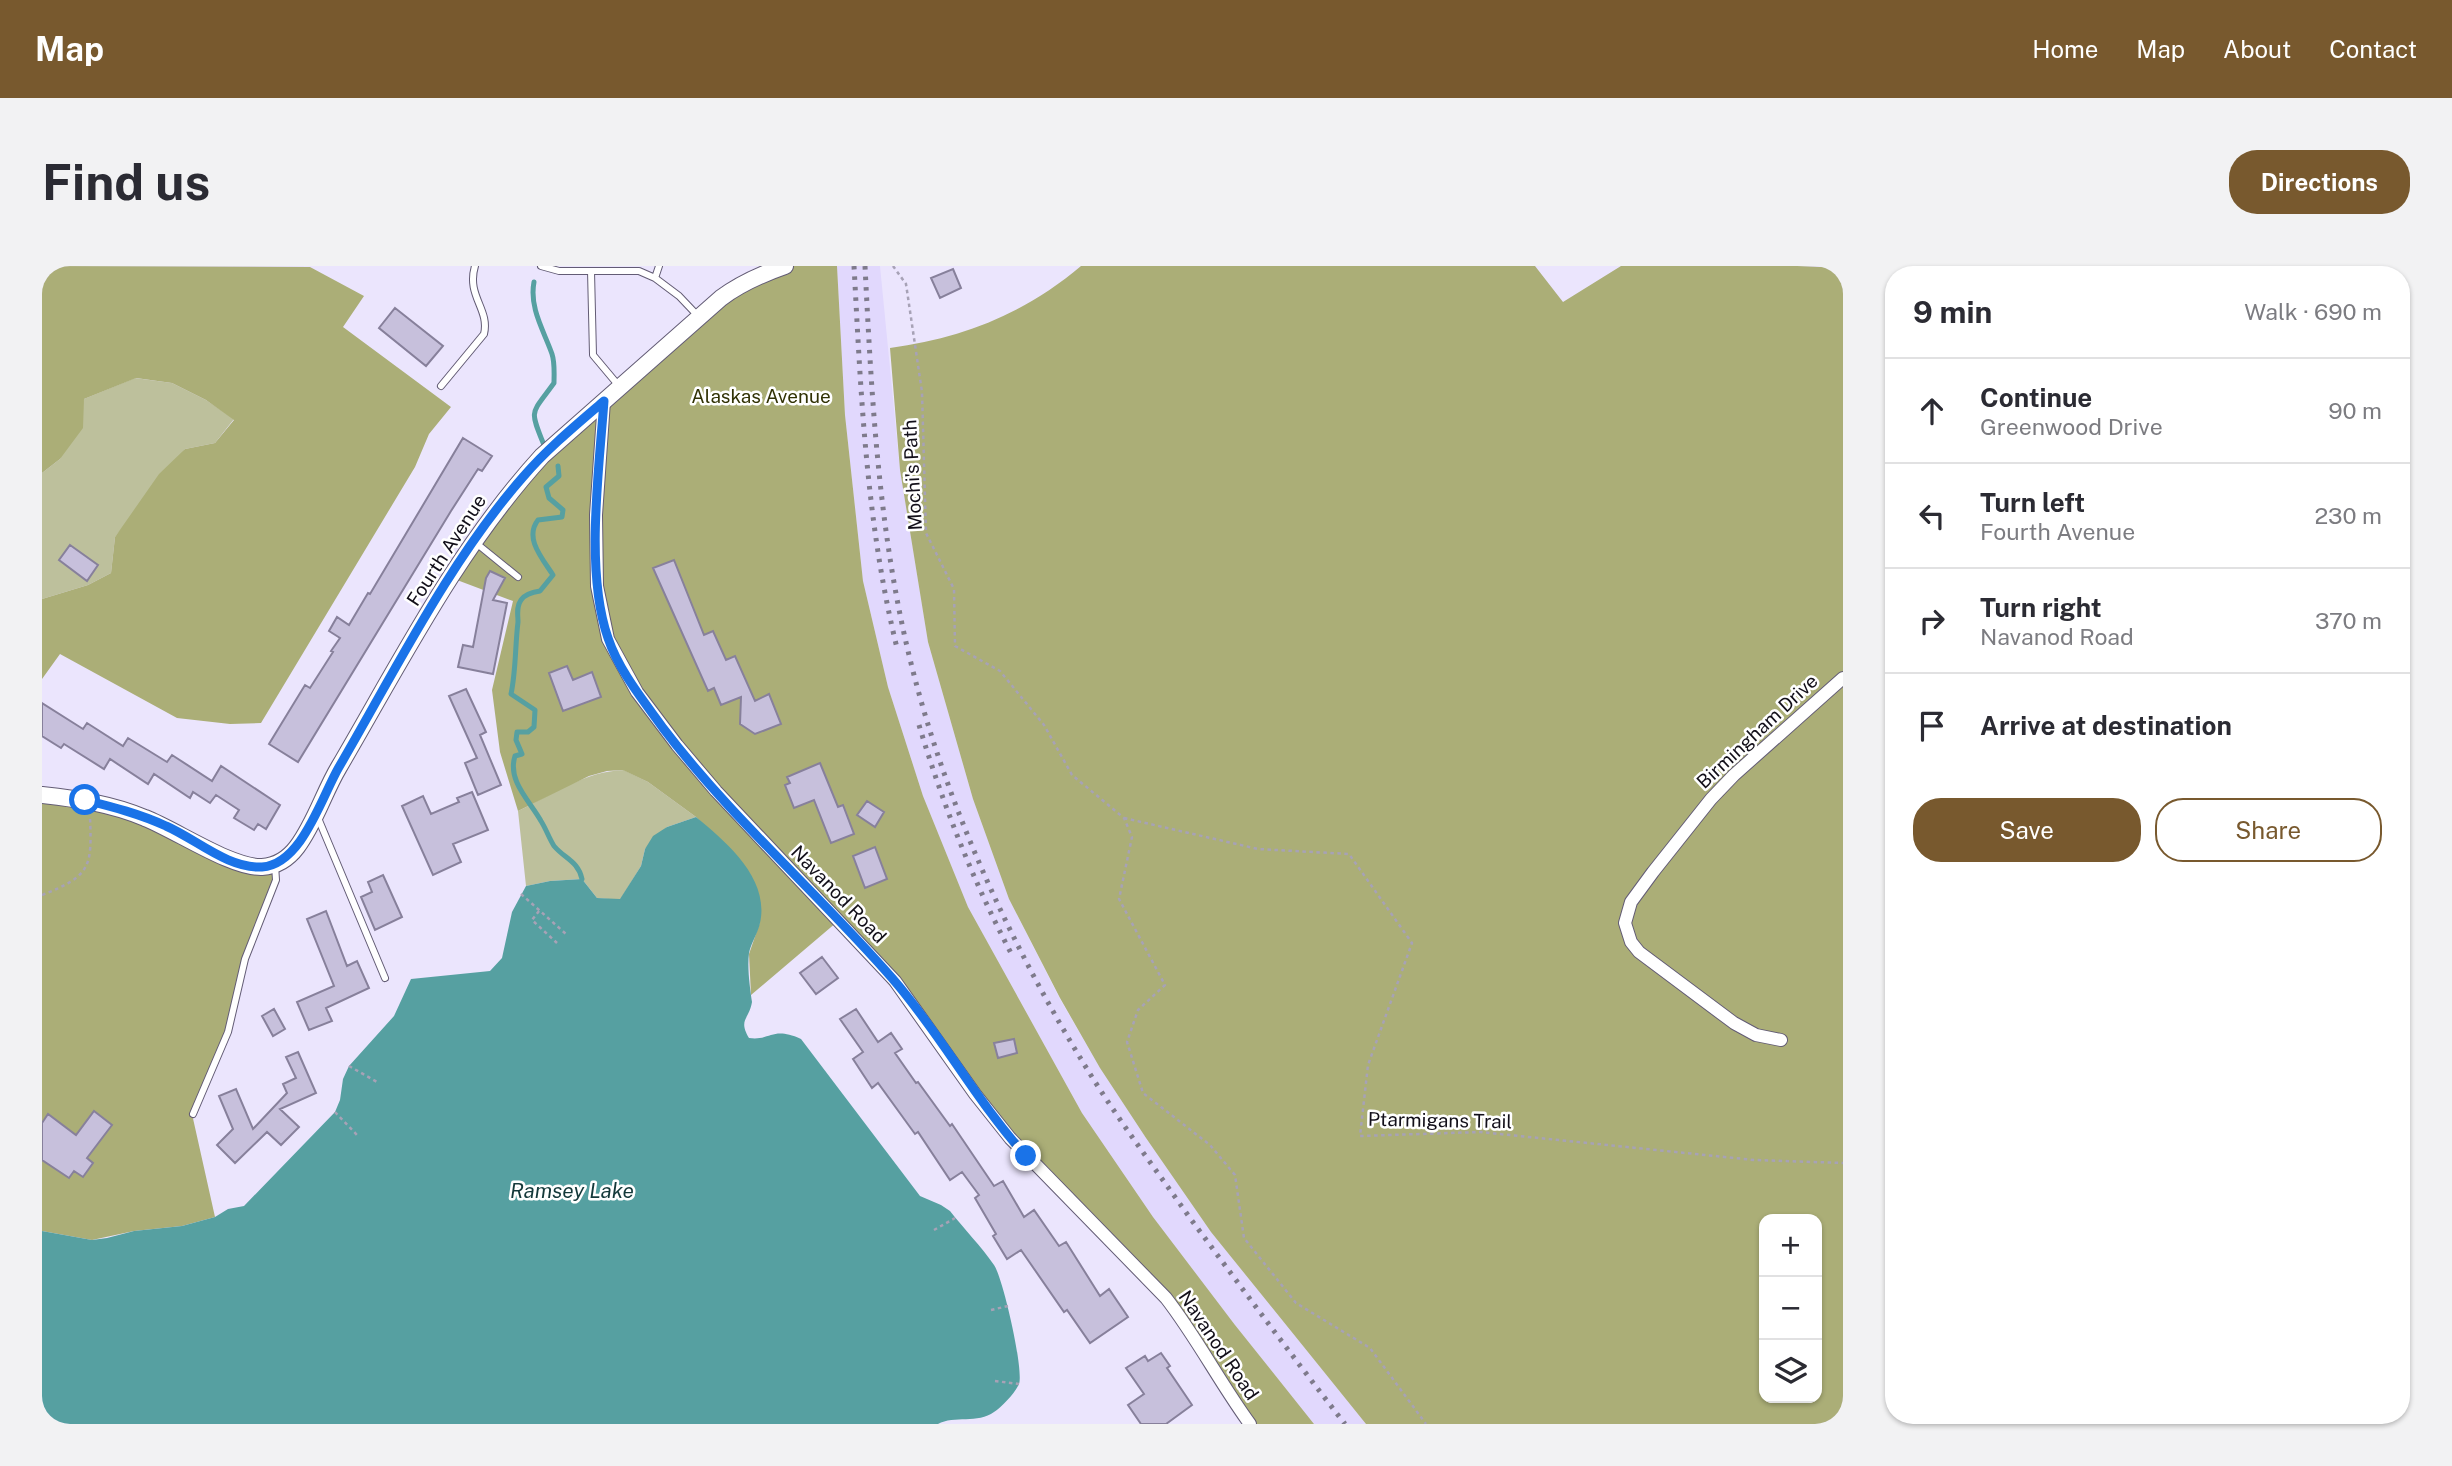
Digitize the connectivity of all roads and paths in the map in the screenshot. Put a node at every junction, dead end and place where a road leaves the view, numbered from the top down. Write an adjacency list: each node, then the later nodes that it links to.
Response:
1 (475, 266): 9 (lane)
2 (541, 266): 6 (lane)
3 (659, 266): 7 (lane)
4 (785, 266): 8 (street, Fourth Avenue)
5 (893, 266): 18 (path, Mochi's Path)
6 (591, 271): 7 (lane); 10 (lane)
7 (655, 278): 8 (lane)
8 (698, 316): 10 (street, Fourth Avenue)
9 (441, 386)
10 (620, 387): 11 (street, Fourth Avenue)
11 (604, 401): 12 (street, Fourth Avenue); 39 (street, Navanod Road)
12 (474, 542): 13 (lane); 17 (street, Fourth Avenue)
13 (519, 576)
14 (1843, 678): 26 (street, Birmingham Drive)
15 (42, 795): 16 (street)
16 (89, 801): 19 (street); 21 (path)
17 (315, 811): 19 (street, Fourth Avenue); 25 (lane)
18 (1124, 818): 32 (path, Ptarmigans Trail); 40 (path)
19 (275, 865): 30 (lane)
20 (522, 894): 22 (path)
21 (42, 895)
22 (540, 911): 23 (path); 24 (path)
23 (566, 934)
24 (557, 943)
25 (385, 978)
26 (1781, 1040)
27 (349, 1066): 28 (path)
28 (377, 1082)
29 (335, 1112): 31 (path)
30 (193, 1114)
31 (357, 1135)
32 (1843, 1163)
33 (955, 1218): 34 (path)
34 (934, 1230)
35 (1008, 1307): 36 (path)
36 (991, 1310)
37 (995, 1381): 38 (path)
38 (1019, 1384)
39 (1250, 1424)
40 (1426, 1424)

